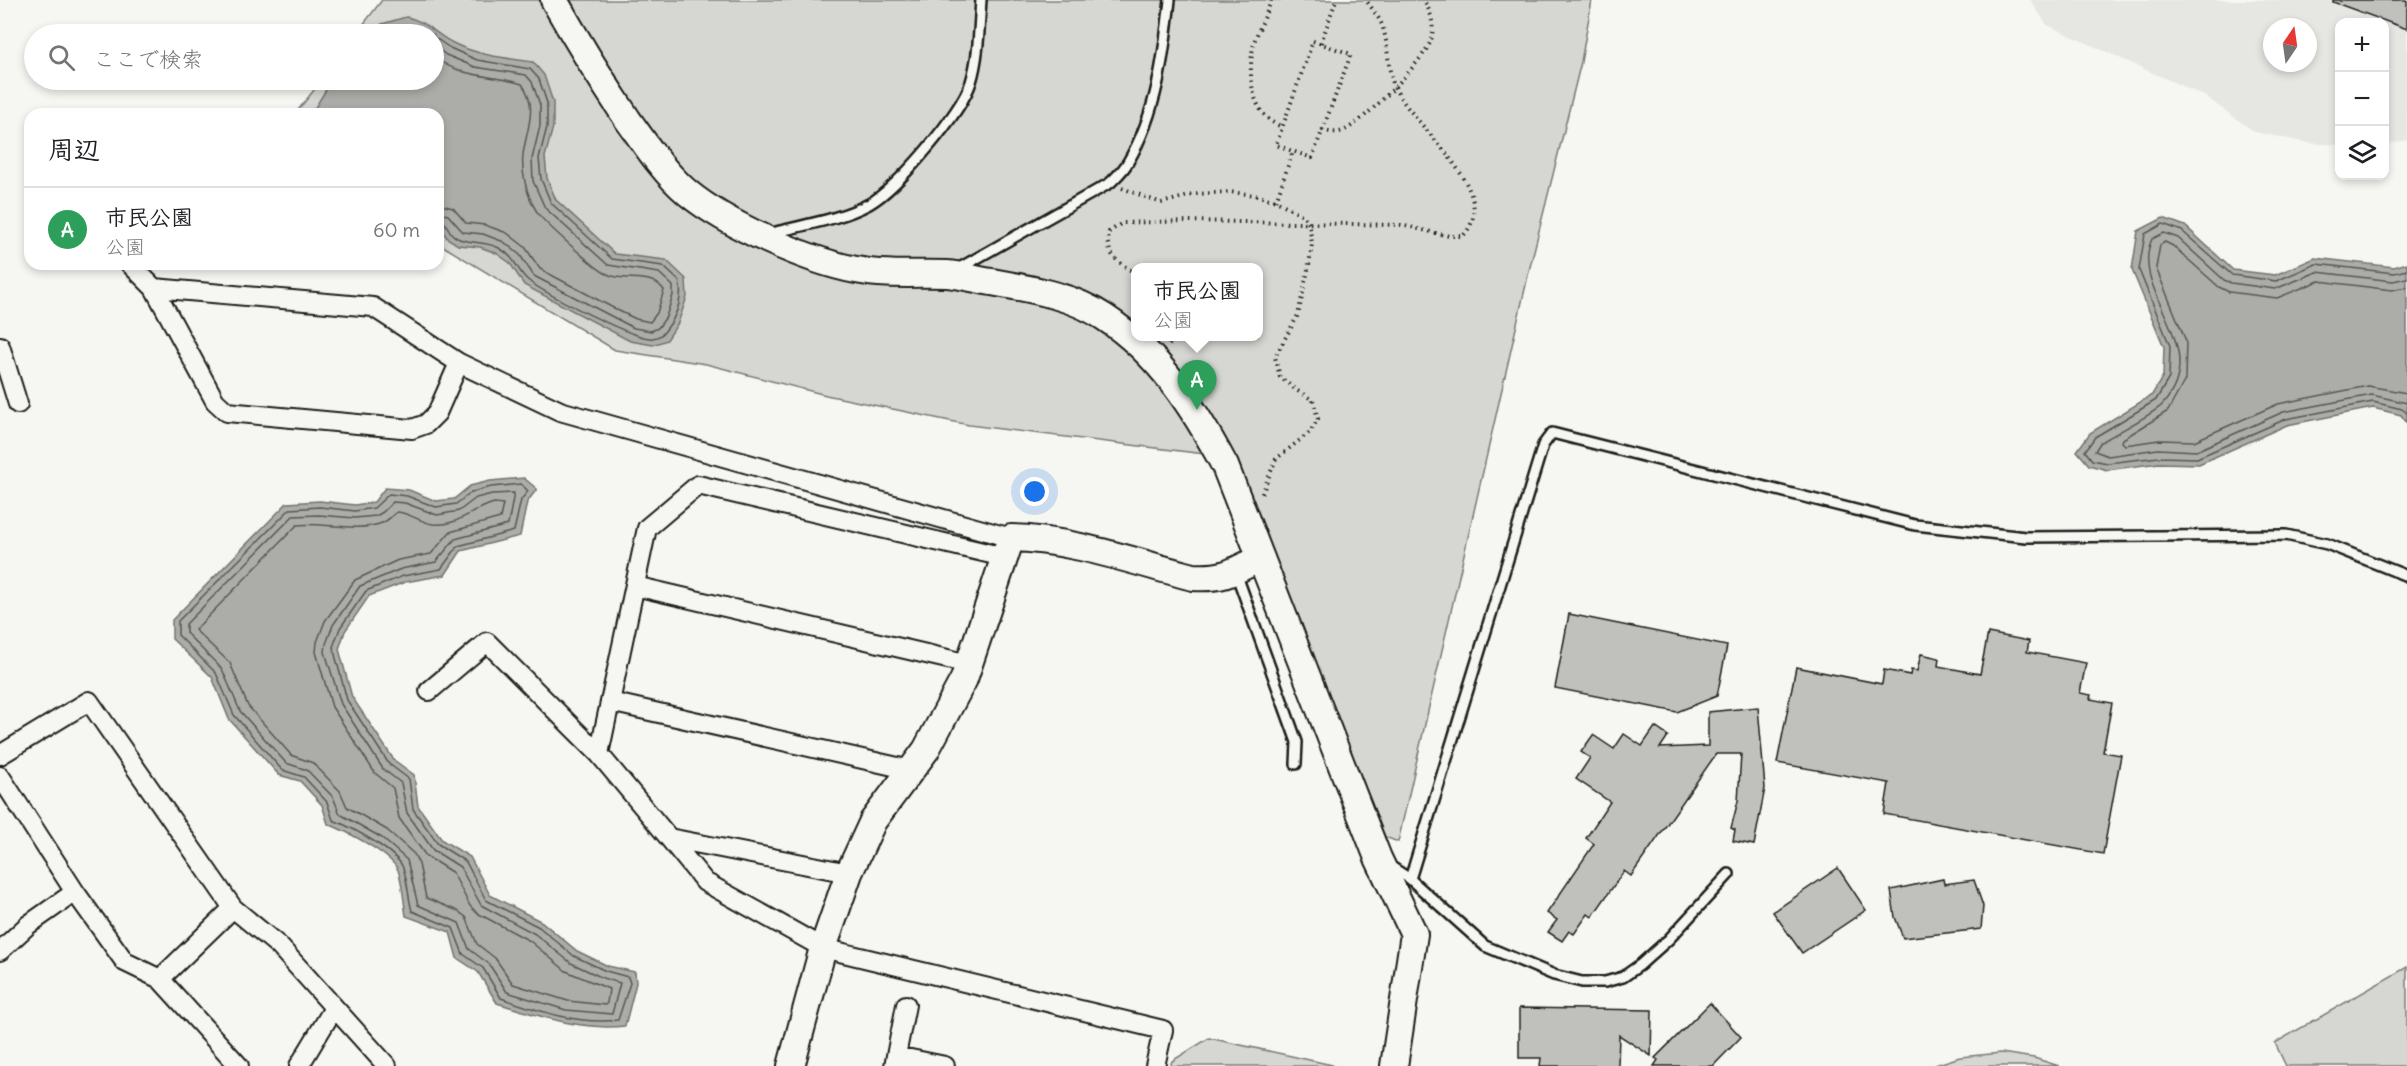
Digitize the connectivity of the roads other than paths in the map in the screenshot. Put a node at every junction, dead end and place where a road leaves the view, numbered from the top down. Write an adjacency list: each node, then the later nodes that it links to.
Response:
1 (554, 0): 4 (street)
2 (981, 0): 4 (lane)
3 (1170, 0): 6 (lane)
4 (762, 236): 6 (street)
5 (136, 270): 7 (street)
6 (949, 274): 8 (street)
7 (154, 288): 11 (street); 11 (street)
8 (1131, 338)
9 (1134, 341): 14 (street)
10 (0, 346): 12 (street)
11 (459, 363): 13 (street)
12 (18, 404)
13 (1008, 548): 15 (street); 17 (street); 18 (street)
14 (1260, 558): 15 (street); 27 (street)
15 (1236, 571): 23 (lane)
16 (2407, 576): 30 (lane)
17 (635, 586): 18 (street); 20 (street)
18 (969, 664): 24 (street)
19 (429, 691): 21 (street)
20 (610, 702): 21 (street); 24 (street)
21 (599, 754): 26 (street)
22 (0, 755): 32 (street)
23 (1296, 764)
24 (911, 770): 28 (street)
25 (0, 776): 31 (street)
26 (669, 838): 28 (street); 33 (street)
27 (1378, 858): 30 (lane); 45 (street)
28 (849, 873): 33 (street)
29 (1729, 874): 30 (lane)
30 (1410, 879)
31 (75, 892): 34 (street); 35 (street)
32 (233, 908): 35 (street); 37 (street)
33 (823, 948): 42 (street); 44 (street)
34 (0, 951)
35 (160, 980): 39 (street)
36 (906, 1005): 38 (street)
37 (334, 1008): 40 (street); 41 (street)
38 (895, 1061): 43 (street)
39 (239, 1066)
40 (299, 1066)
41 (387, 1066)
42 (791, 1066)
43 (945, 1066)
44 (1155, 1066)
45 (1394, 1066)

